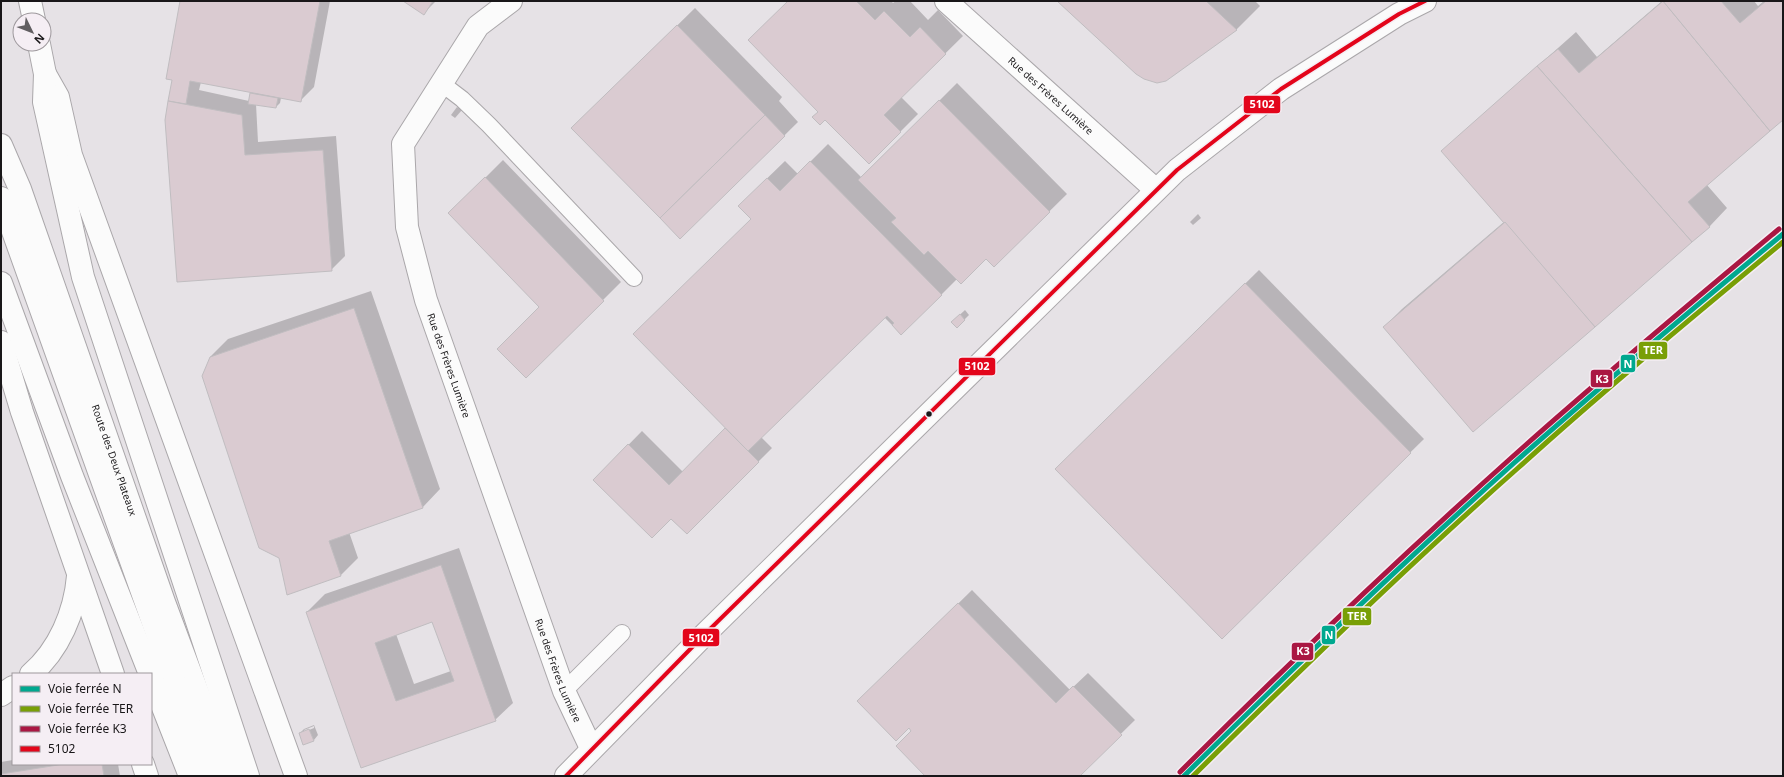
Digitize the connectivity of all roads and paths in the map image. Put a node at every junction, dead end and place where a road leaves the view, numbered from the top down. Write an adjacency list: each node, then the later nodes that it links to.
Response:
1 (30, 1): 5 (street)
2 (511, 1): 8 (street, Rue des Frères Lumière)
3 (946, 1): 10 (street, Rue des Frères Lumière)
4 (1425, 1): 10 (street)
5 (32, 12)
6 (41, 52): 7 (street)
7 (45, 74): 30 (street); 31 (street)
8 (441, 83): 12 (lane); 22 (street, Rue des Frères Lumière)
9 (1, 145): 29 (street, Route des Deux Plateaux)
10 (1156, 190): 24 (street)
11 (1, 198): 28 (street, Route des Deux Plateaux)
12 (634, 278)
13 (1, 282): 19 (street)
14 (1, 342): 15 (street)
15 (78, 574): 17 (street); 18 (street)
16 (622, 633): 22 (lane)
17 (32, 673)
18 (113, 673)
19 (149, 673)
20 (152, 680): 27 (street)
21 (12, 689): 23 (street)
22 (564, 691): 24 (street, Rue des Frères Lumière)
23 (1, 695)
24 (591, 748): 32 (street)
25 (143, 765): 26 (street)
26 (147, 776)
27 (190, 776)
28 (208, 776)
29 (228, 776)
30 (248, 776)
31 (296, 776)
32 (566, 776)

